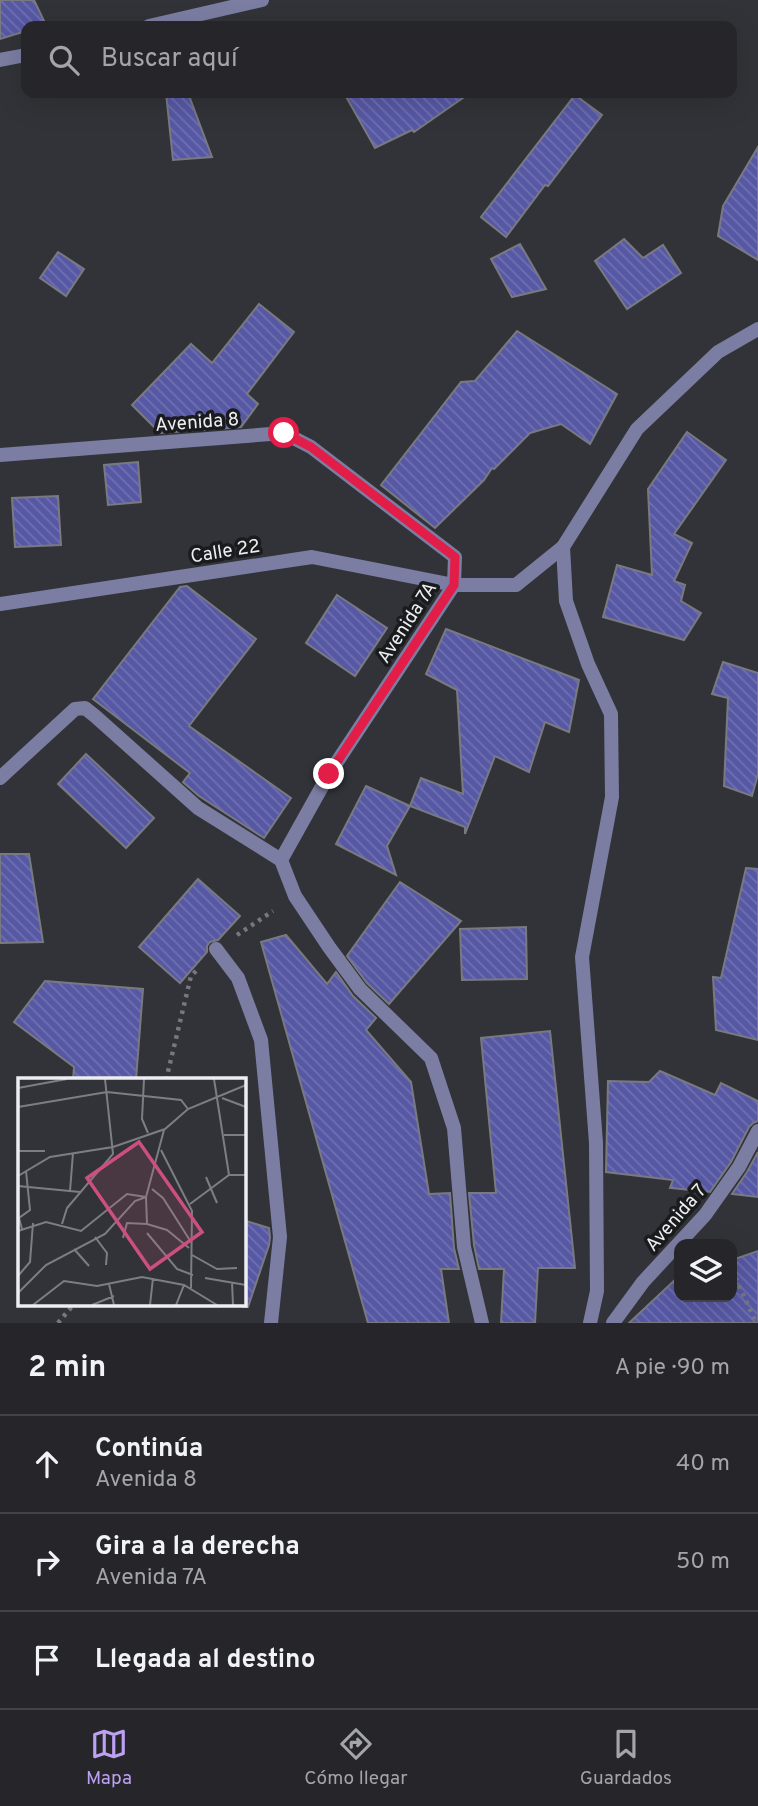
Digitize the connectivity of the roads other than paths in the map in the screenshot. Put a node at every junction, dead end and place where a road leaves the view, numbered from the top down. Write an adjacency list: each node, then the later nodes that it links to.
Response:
1 (262, 0): 2 (street)
2 (171, 21)
3 (21, 56): 4 (street)
4 (0, 60)
5 (758, 329): 7 (street, Avenida 7A)
6 (0, 455): 8 (street, Avenida 8)
7 (563, 547): 8 (street, Avenida 7A); 16 (street)
8 (454, 585): 9 (street, Calle 22); 11 (street, Avenida 7A)
9 (0, 604)
10 (0, 778): 11 (street)
11 (281, 860): 15 (street)
12 (216, 949): 14 (street)
13 (758, 1131): 17 (street, Avenida 7)
14 (271, 1323)
15 (482, 1323)
16 (590, 1323)
17 (613, 1323)

